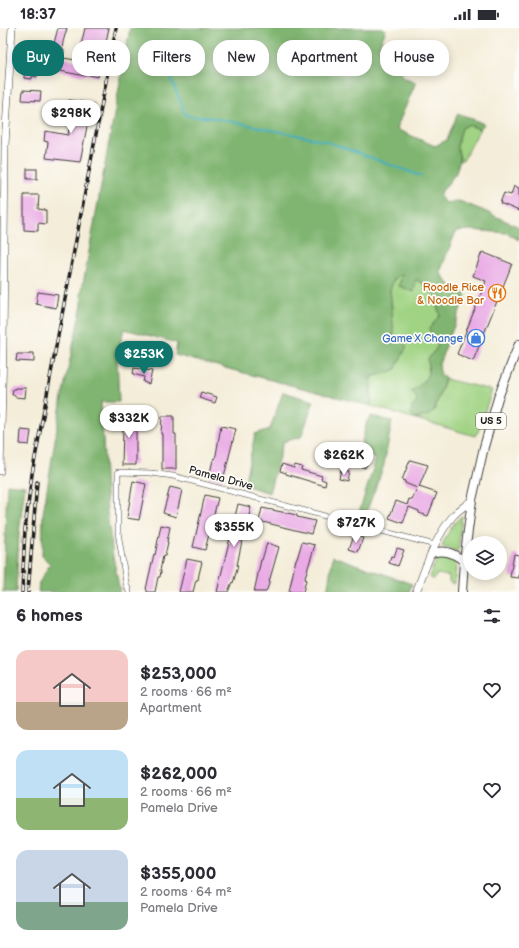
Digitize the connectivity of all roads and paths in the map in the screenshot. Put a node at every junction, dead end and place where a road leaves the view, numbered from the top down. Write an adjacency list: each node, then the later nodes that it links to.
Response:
1 (12, 28): 3 (main road)
2 (519, 344): 4 (main road, US 5)
3 (0, 471)
4 (472, 500): 5 (main road, US 5); 6 (main road)
5 (467, 536)
6 (435, 545): 7 (main road); 10 (street, Pamela Drive)
7 (432, 553): 8 (main road); 11 (main road)
8 (463, 560)
9 (463, 576): 12 (main road, US 5)
10 (129, 592)
11 (416, 592)
12 (462, 592)

